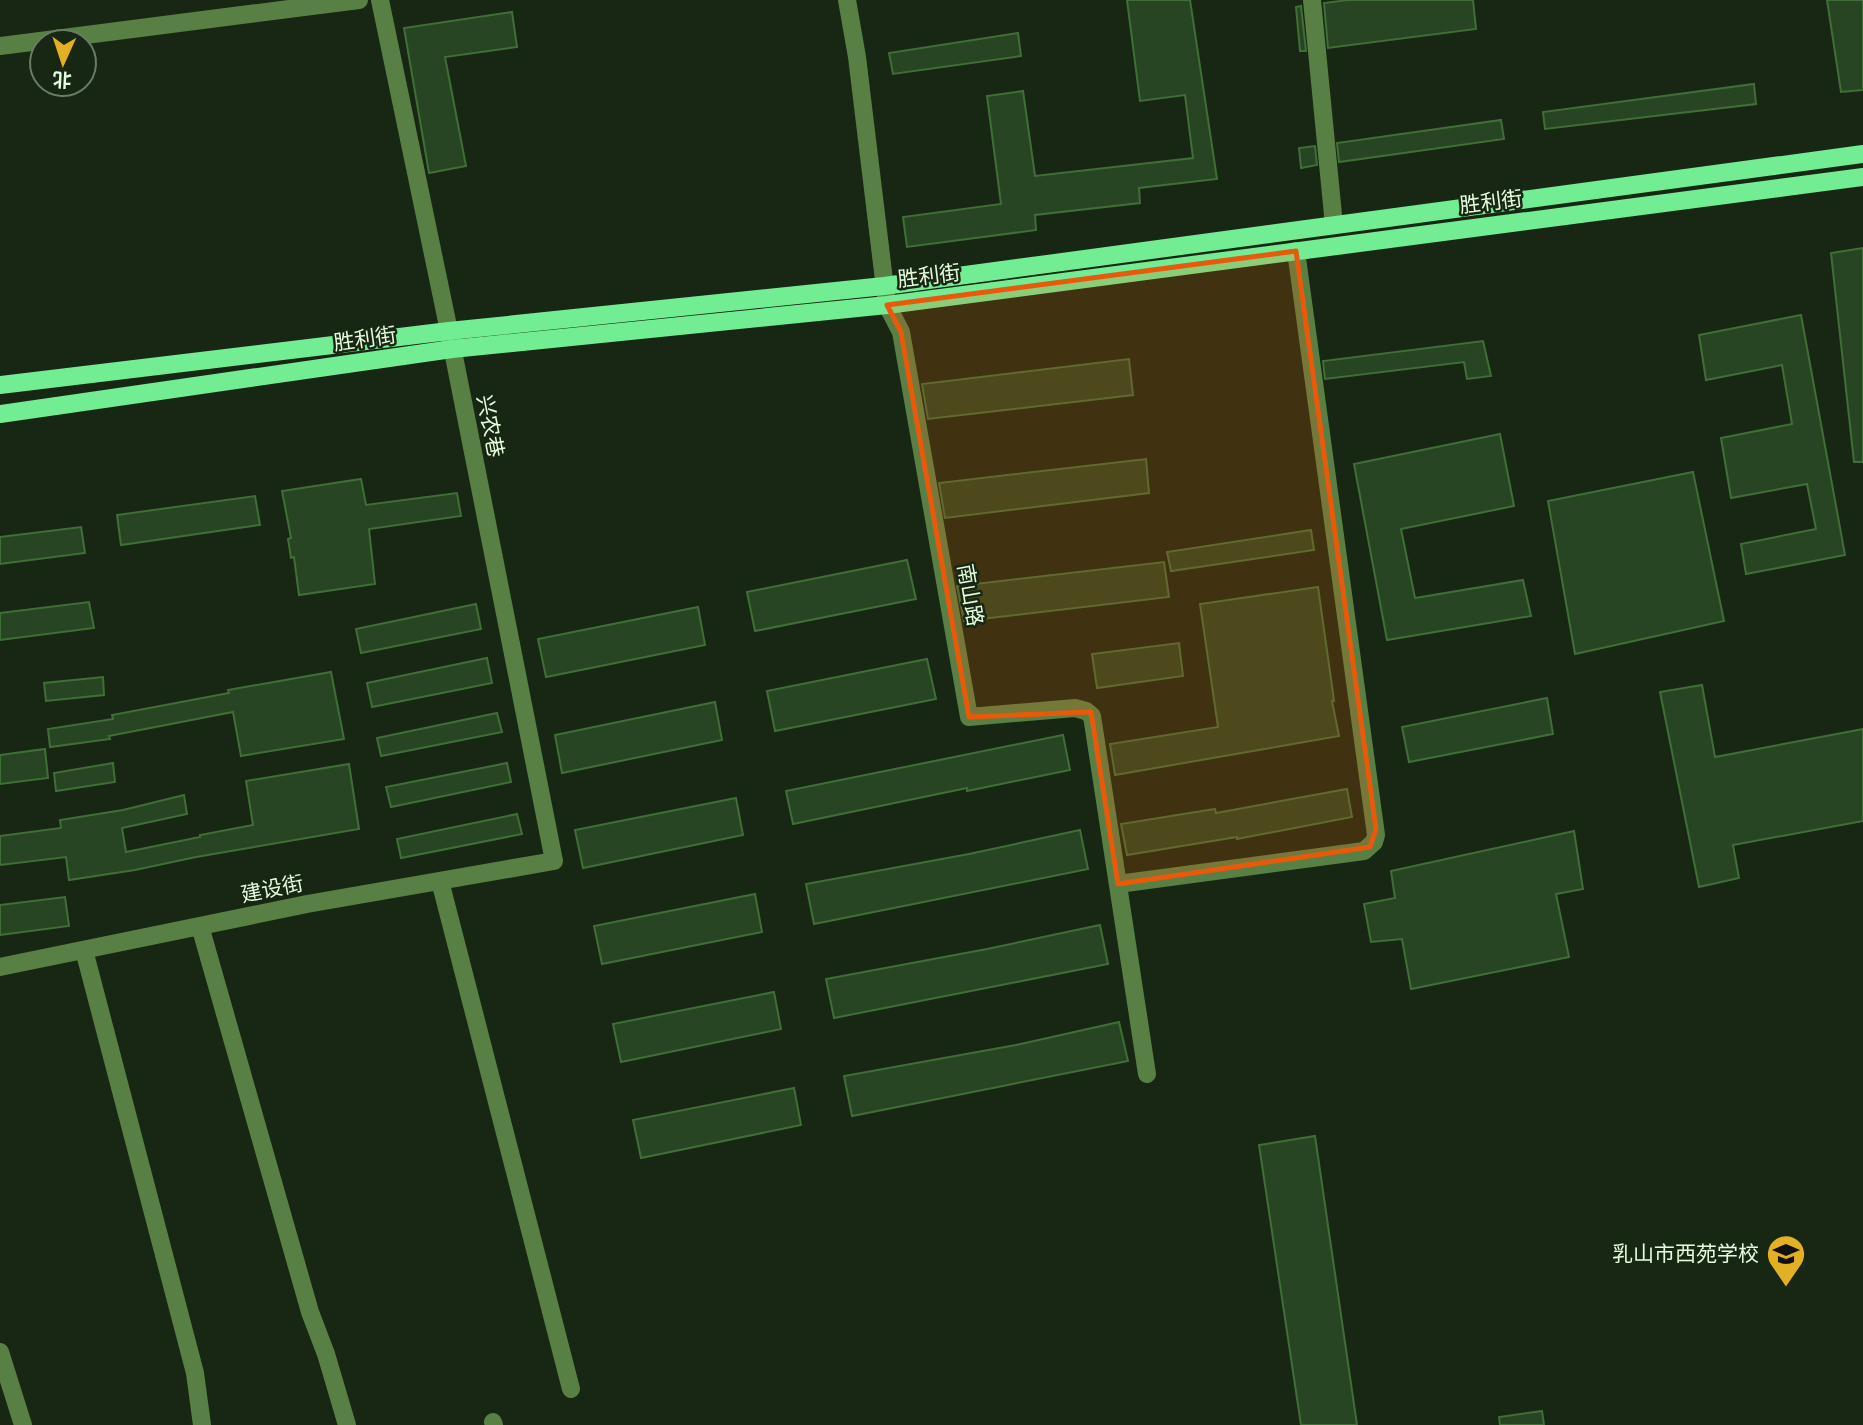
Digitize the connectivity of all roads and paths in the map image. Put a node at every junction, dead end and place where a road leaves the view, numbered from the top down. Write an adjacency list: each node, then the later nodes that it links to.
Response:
1 (359, 0): 5 (street)
2 (380, 0): 12 (street, 兴农巷)
3 (847, 0): 10 (street, 南山路)
4 (1312, 0): 8 (street)
5 (0, 46)
6 (1863, 154): 8 (main road, 胜利街)
7 (1863, 177): 9 (main road, 胜利街)
8 (1334, 225): 10 (main road, 胜利街)
9 (1296, 251): 11 (main road, 胜利街); 18 (street)
10 (884, 286): 11 (street, 南山路); 12 (main road, 胜利街)
11 (887, 305): 13 (main road, 胜利街); 18 (street, 南山路)
12 (449, 331): 13 (street, 兴农巷); 14 (main road, 胜利街)
13 (452, 349): 15 (main road, 胜利街); 16 (street, 兴农巷)
14 (0, 385)
15 (0, 414)
16 (554, 861): 17 (street, 建设街)
17 (440, 881): 19 (street, 建设街); 24 (street)
18 (1118, 884): 22 (street, 南山路)
19 (200, 926): 20 (street, 建设街); 27 (street)
20 (85, 950): 21 (street, 建设街); 26 (street)
21 (0, 967)
22 (1147, 1074)
23 (0, 1352): 25 (street)
24 (571, 1389)
25 (23, 1425)
26 (202, 1425)
27 (347, 1425)

